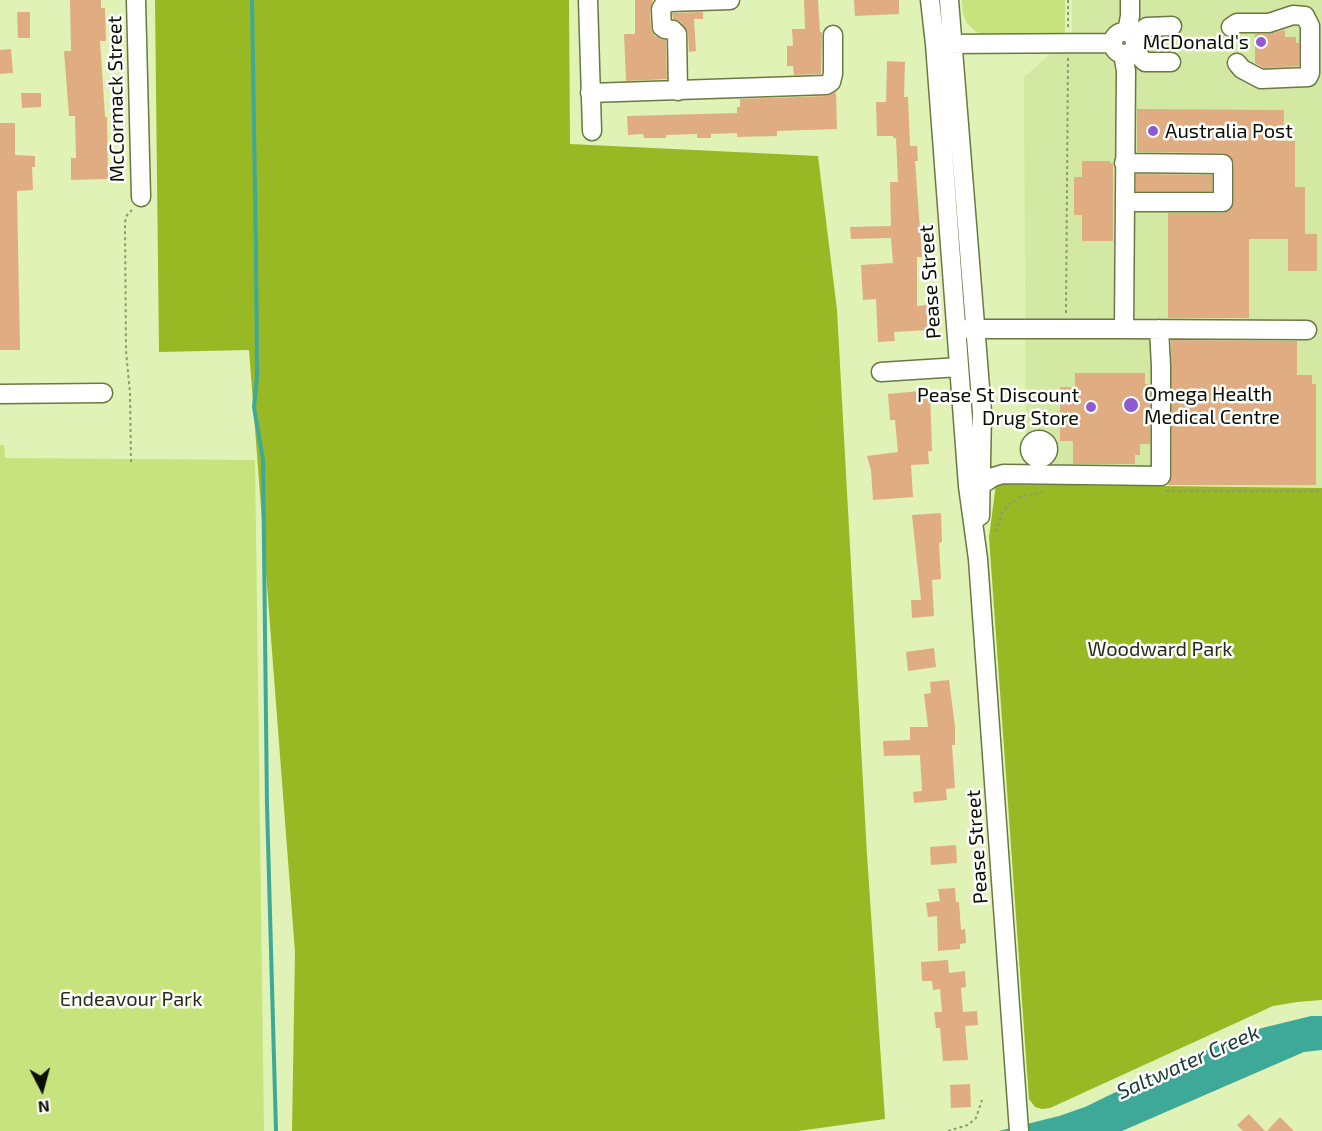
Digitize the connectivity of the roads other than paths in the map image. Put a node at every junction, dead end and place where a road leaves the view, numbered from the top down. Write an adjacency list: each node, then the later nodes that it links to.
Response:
1 (136, 0): 18 (street, McCormack Street)
2 (588, 0): 15 (street)
3 (730, 0): 14 (street)
4 (930, 0): 11 (street, Pease Street)
5 (949, 0): 11 (street, Pease Street)
6 (1130, 0): 10 (street)
7 (1234, 25): 13 (street)
8 (1172, 26): 10 (street)
9 (833, 35): 14 (street)
10 (1126, 43): 11 (street); 12 (street); 17 (street)
11 (944, 44): 20 (street, Pease Street); 21 (street, Pease Street)
12 (1171, 62)
13 (1237, 63)
14 (678, 91): 15 (street)
15 (590, 93): 16 (street)
16 (592, 131)
17 (1124, 163): 19 (street); 19 (street)
18 (141, 197)
19 (1125, 202): 22 (street)
20 (956, 329): 21 (street); 25 (street, Pease Street)
21 (975, 329): 22 (street); 31 (street, Pease Street)
22 (1124, 329): 23 (street)
23 (1159, 329): 24 (street); 30 (street)
24 (1307, 330)
25 (959, 367): 26 (street); 32 (street, Pease Street)
26 (881, 372)
27 (103, 393): 28 (street)
28 (0, 394)
29 (1047, 454): 30 (street)
30 (1042, 483): 31 (street)
31 (981, 485): 32 (street, Pease Street)
32 (978, 559): 33 (street, Pease Street)
33 (1019, 1122)

